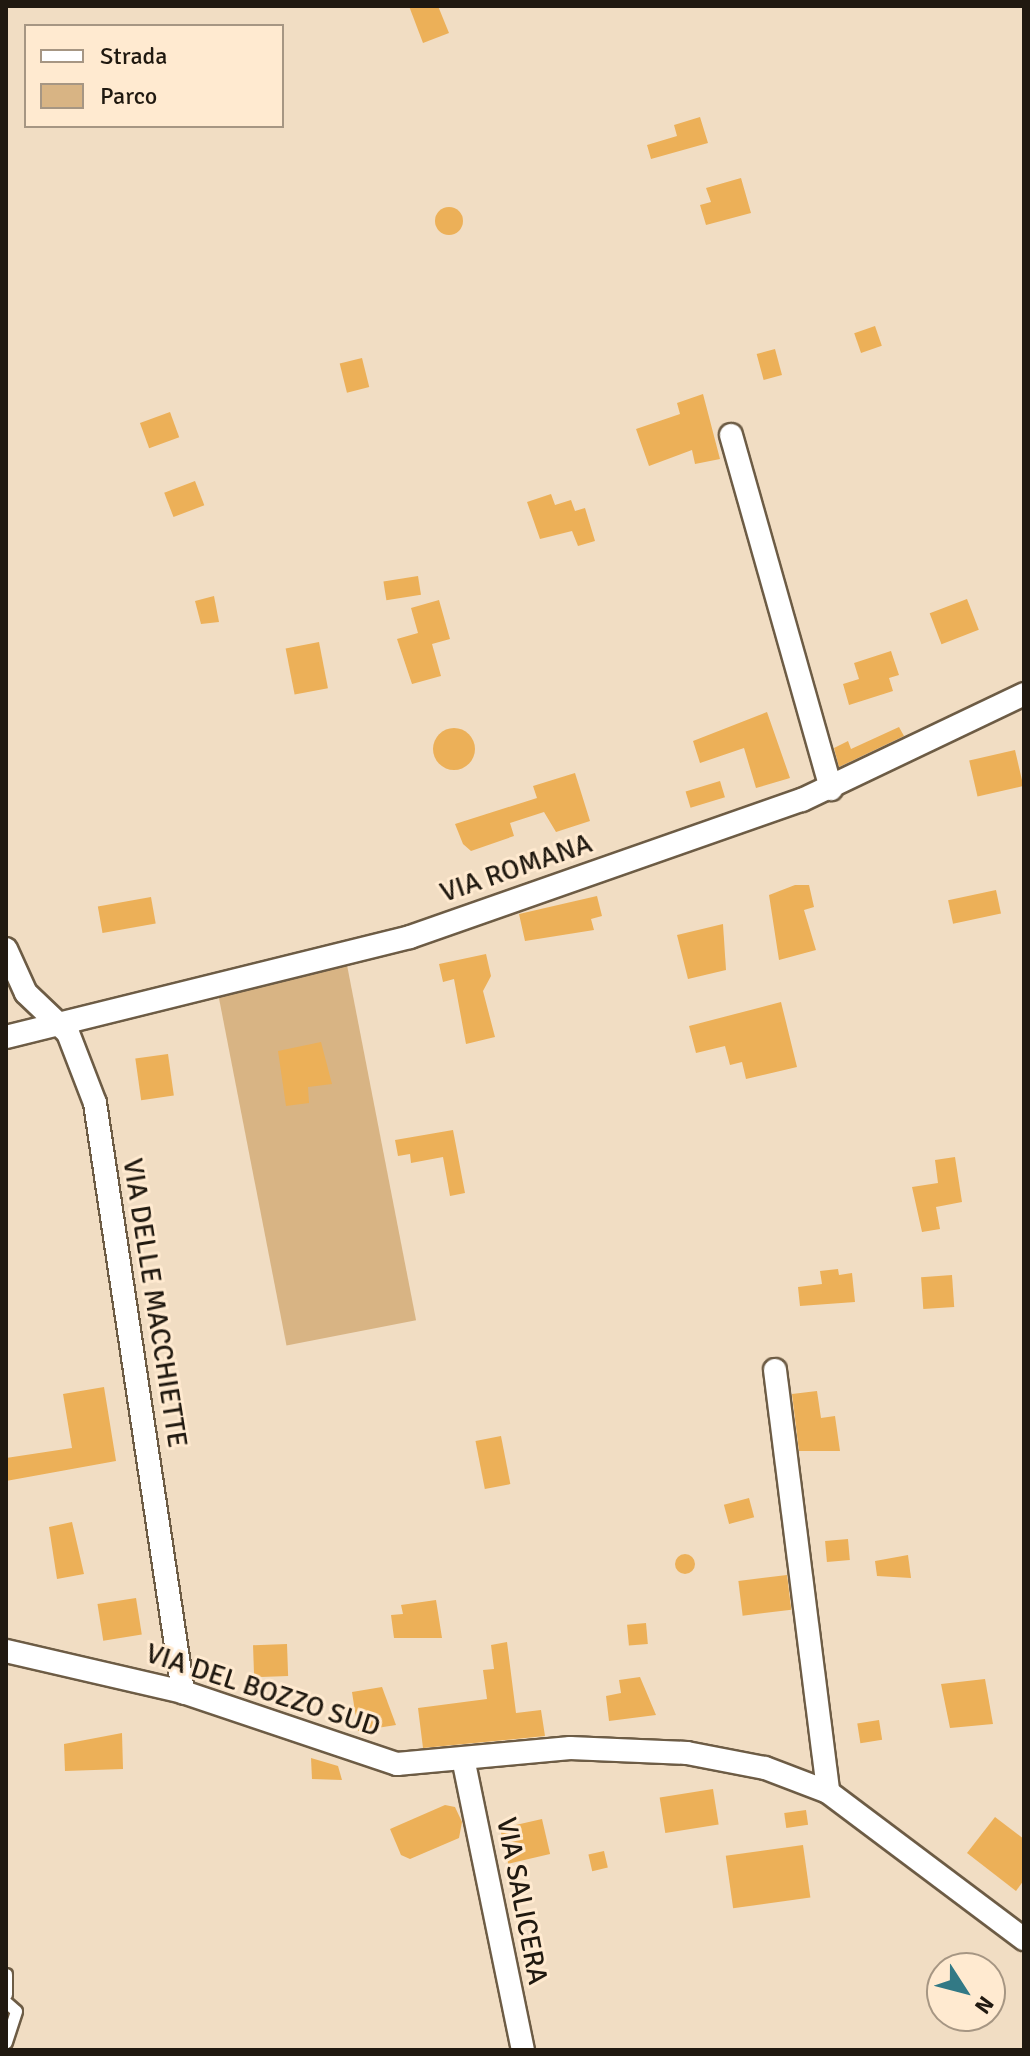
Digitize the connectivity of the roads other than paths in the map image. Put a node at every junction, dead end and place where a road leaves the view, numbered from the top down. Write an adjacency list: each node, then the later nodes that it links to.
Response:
1 (731, 435): 3 (street)
2 (1024, 694): 3 (street, VIA ROMANA)
3 (831, 789): 5 (street, VIA ROMANA)
4 (6, 949): 5 (street, VIA DELLE MACCHIETTE)
5 (56, 1020): 6 (street, VIA ROMANA); 9 (street, VIA DELLE MACCHIETTE)
6 (6, 1037)
7 (775, 1370): 11 (street)
8 (6, 1651): 9 (street, VIA DEL BOZZO SUD)
9 (183, 1692): 10 (street, VIA DEL BOZZO SUD)
10 (464, 1763): 11 (street, VIA DEL BOZZO SUD); 17 (street, VIA SALICERA)
11 (828, 1792): 12 (street, VIA DEL BOZZO SUD)
12 (1024, 1939)
13 (6, 1974): 14 (lane)
14 (6, 1994)
15 (6, 2002): 16 (lane)
16 (6, 2042)
17 (523, 2050)

